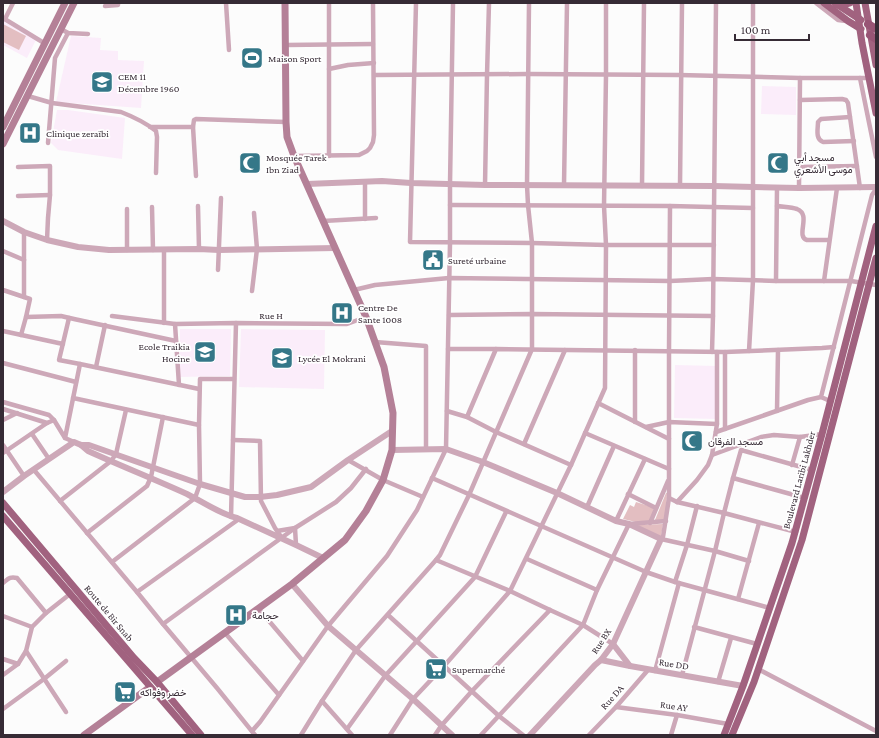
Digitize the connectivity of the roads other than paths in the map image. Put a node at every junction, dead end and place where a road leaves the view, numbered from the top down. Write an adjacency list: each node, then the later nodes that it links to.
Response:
1 (13, 3): 27 (street)
2 (65, 3): 35 (main road)
3 (74, 3): 31 (main road)
4 (118, 3): 25 (street)
5 (226, 3): 39 (street)
6 (285, 3): 37 (main road)
7 (329, 3): 38 (street)
8 (373, 3): 36 (street)
9 (416, 3): 44 (street)
10 (453, 3): 45 (street)
11 (489, 3): 49 (street)
12 (529, 3): 46 (street)
13 (567, 3): 47 (street)
14 (606, 3): 50 (street)
15 (644, 3): 51 (street)
16 (682, 3): 52 (street)
17 (716, 3): 53 (street)
18 (754, 3): 54 (street)
19 (816, 3): 28 (street)
20 (824, 3): 28 (main road)
21 (850, 3): 24 (main road)
22 (856, 3): 26 (main road)
23 (865, 3): 29 (main road)
24 (836, 4): 26 (main road)
25 (104, 6)
26 (858, 18): 29 (main road); 30 (main road)
27 (4, 19): 35 (street)
28 (848, 21): 30 (main road)
29 (868, 24): 34 (highway)
30 (860, 28): 34 (main road); 57 (main road)
31 (61, 29): 32 (street); 40 (main road)
32 (68, 33): 33 (street); 40 (street)
33 (88, 34)
34 (874, 34): 41 (main road)
35 (44, 43): 63 (main road)
36 (373, 44): 38 (street); 42 (street)
37 (286, 45): 38 (street); 64 (main road)
38 (329, 45): 43 (street)
39 (229, 50)
40 (52, 56): 58 (main road); 60 (street)
41 (876, 60)
42 (374, 64): 43 (street); 48 (street)
43 (329, 69): 71 (street)
44 (414, 74): 45 (street); 48 (street); 79 (street)
45 (452, 74): 49 (street); 81 (street)
46 (528, 74): 47 (street); 49 (street); 83 (street)
47 (566, 74): 50 (street); 84 (street)
48 (374, 75): 71 (street)
49 (487, 75): 82 (street)
50 (606, 75): 51 (street); 85 (street)
51 (643, 75): 52 (street); 86 (street)
52 (681, 76): 53 (street); 87 (street)
53 (715, 76): 54 (street); 88 (street)
54 (753, 77): 55 (street); 89 (street)
55 (800, 78): 56 (street); 59 (street)
56 (860, 78): 57 (street); 72 (street)
57 (869, 78): 61 (main road)
58 (28, 96): 60 (street); 69 (main road)
59 (800, 100): 62 (street); 75 (street)
60 (52, 103): 65 (street); 68 (street)
61 (876, 114)
62 (850, 117): 67 (street); 67 (street)
63 (4, 122)
64 (286, 122): 66 (street); 70 (main road)
65 (150, 127): 66 (street); 76 (street)
66 (193, 127): 77 (street)
67 (854, 141): 73 (street)
68 (48, 142)
69 (3, 144)
70 (294, 156): 71 (street); 80 (main road)
71 (329, 156)
72 (876, 157)
73 (857, 166): 75 (street); 93 (street)
74 (18, 167): 95 (street)
75 (799, 167): 91 (street)
76 (156, 173)
77 (196, 176)
78 (365, 182): 79 (street); 80 (street); 110 (street)
79 (411, 183): 81 (street); 117 (street)
80 (307, 184): 111 (main road)
81 (450, 184): 82 (street); 98 (street)
82 (485, 185): 83 (street)
83 (526, 185): 84 (street); 99 (street)
84 (564, 185): 85 (street)
85 (604, 186): 86 (street); 101 (street)
86 (642, 186): 87 (street)
87 (680, 186): 88 (street)
88 (714, 186): 89 (street); 105 (street)
89 (753, 188): 90 (street); 106 (street)
90 (777, 188): 91 (street); 103 (street)
91 (799, 188): 92 (street)
92 (837, 188): 93 (street); 116 (street)
93 (860, 188): 94 (street)
94 (876, 188): 140 (street)
95 (50, 195): 96 (street); 115 (street)
96 (18, 196)
97 (220, 198): 128 (street)
98 (450, 205): 99 (street); 117 (street)
99 (528, 205): 101 (street); 118 (street)
100 (198, 206): 123 (street)
101 (604, 206): 102 (street); 119 (street)
102 (670, 206): 105 (street); 121 (street)
103 (777, 206): 116 (street); 139 (street)
104 (152, 207): 126 (street)
105 (714, 207): 106 (street); 120 (street)
106 (753, 208): 137 (street)
107 (127, 209): 125 (street)
108 (254, 213): 124 (street)
109 (376, 218): 110 (street)
110 (365, 219): 111 (street)
111 (323, 221): 122 (main road)
112 (3, 222): 114 (street)
113 (876, 226): 142 (main road, Boulevard Laribi Lakhder)
114 (24, 232): 115 (street); 131 (street)
115 (47, 240): 125 (street)
116 (830, 240): 141 (street)
117 (450, 243): 118 (street); 133 (street)
118 (532, 243): 119 (street); 134 (street)
119 (606, 245): 121 (street); 136 (street)
120 (714, 245): 121 (street); 135 (street)
121 (670, 246): 138 (street)
122 (335, 248): 124 (street); 145 (main road)
123 (199, 249): 127 (street); 128 (street)
124 (257, 249): 128 (street); 146 (street)
125 (127, 250): 126 (street)
126 (153, 250): 127 (street)
127 (164, 250): 157 (street)
128 (219, 250): 132 (street)
129 (3, 251): 131 (street)
130 (876, 258): 143 (main road, Boulevard Laribi Lakhder)
131 (24, 260): 147 (street)
132 (218, 270)
133 (450, 278): 134 (street); 145 (street); 149 (street)
134 (532, 278): 136 (street); 148 (street)
135 (713, 279): 137 (street); 138 (street); 153 (street)
136 (606, 280): 138 (street); 150 (street)
137 (753, 280): 139 (street); 173 (street)
138 (670, 281): 152 (street)
139 (776, 281): 141 (street)
140 (851, 281): 141 (street); 142 (street); 166 (street)
141 (824, 282)
142 (861, 283): 143 (street); 187 (main road, Boulevard Laribi Lakhder)
143 (872, 284): 325 (main road, Boulevard Laribi Lakhder)
144 (3, 290): 147 (street)
145 (354, 290): 155 (main road)
146 (252, 291)
147 (24, 296): 154 (street)
148 (532, 314): 149 (street); 150 (street); 169 (street)
149 (449, 315): 167 (street)
150 (606, 315): 152 (street); 171 (street)
151 (112, 316): 157 (street, Rue H)
152 (670, 316): 153 (street); 175 (street)
153 (713, 316): 176 (street)
154 (26, 317): 156 (street); 162 (street)
155 (366, 317): 159 (street, Rue H); 164 (main road)
156 (69, 318): 160 (street); 165 (street)
157 (164, 323): 158 (street, Rue H)
158 (175, 324): 159 (street, Rue H); 163 (street)
159 (236, 324): 181 (street)
160 (105, 325): 163 (street); 180 (street)
161 (3, 331): 162 (street)
162 (21, 335): 165 (street)
163 (176, 341): 183 (street)
164 (375, 342): 206 (main road); 221 (street)
165 (63, 344): 179 (street)
166 (834, 347): 174 (street); 185 (street)
167 (448, 349): 168 (street); 192 (street)
168 (496, 349): 169 (street); 195 (street)
169 (532, 350): 170 (street); 207 (street)
170 (565, 350): 171 (street); 217 (street)
171 (605, 350): 172 (street); 189 (street)
172 (635, 350): 175 (street); 199 (street)
173 (749, 350): 174 (street); 177 (street)
174 (778, 350): 193 (street)
175 (669, 351): 176 (street); 200 (street)
176 (715, 352): 177 (street); 202 (street)
177 (725, 352): 205 (street)
178 (3, 363): 182 (street)
179 (80, 364): 180 (street); 182 (street)
180 (96, 367): 183 (street)
181 (234, 379): 184 (street); 215 (street)
182 (76, 382): 186 (street)
183 (179, 385): 184 (street)
184 (199, 389): 203 (street)
185 (821, 397): 187 (street); 193 (street)
186 (73, 398): 191 (street); 213 (street)
187 (830, 401): 211 (main road, Boulevard Laribi Lakhder)
188 (3, 402): 198 (street)
189 (598, 403): 199 (street); 209 (street)
190 (3, 409): 194 (street)
191 (126, 410): 196 (street); 225 (street)
192 (447, 411): 195 (street); 222 (street)
193 (777, 411): 205 (street)
194 (17, 413): 197 (street); 201 (street)
195 (467, 417): 207 (street)
196 (163, 418): 203 (street); 234 (street)
197 (3, 420)
198 (54, 420): 201 (street); 213 (street)
199 (635, 422): 204 (street)
200 (669, 422): 202 (street); 204 (street); 214 (street)
201 (47, 423): 210 (street)
202 (717, 424): 208 (street)
203 (198, 425): 245 (street)
204 (646, 427): 214 (street)
205 (725, 429): 208 (street)
206 (392, 431): 223 (main road); 229 (street)
207 (496, 432): 217 (street); 231 (street)
208 (716, 432): 226 (street)
209 (585, 433): 220 (street); 232 (street)
210 (32, 434): 224 (street); 227 (street)
211 (822, 434): 212 (street); 238 (main road, Boulevard Laribi Lakhder)
212 (800, 437): 226 (street); 233 (street)
213 (65, 438): 216 (street)
214 (669, 439): 235 (street)
215 (233, 440): 247 (street); 251 (street)
216 (74, 442): 219 (street); 227 (street)
217 (524, 444): 232 (street)
218 (3, 445): 224 (street)
219 (81, 445): 225 (street); 230 (street)
220 (614, 446): 228 (street); 260 (street)
221 (426, 449): 222 (street); 223 (street)
222 (446, 449): 231 (street); 241 (street)
223 (392, 450): 243 (main road)
224 (5, 452): 239 (street)
225 (116, 454): 230 (street); 234 (street)
226 (712, 455): 257 (street)
227 (49, 459): 236 (street)
228 (645, 459): 235 (street); 249 (street)
229 (348, 460): 237 (street); 251 (street)
230 (111, 461): 240 (street); 256 (street)
231 (483, 462): 248 (street); 250 (street)
232 (571, 465): 248 (street)
233 (792, 465): 238 (street); 242 (street)
234 (152, 468): 240 (street); 245 (street)
235 (669, 469): 244 (street)
236 (34, 470): 239 (street); 256 (street)
237 (366, 470): 243 (street); 273 (street)
238 (812, 470): 255 (main road, Boulevard Laribi Lakhder)
239 (24, 476): 246 (street)
240 (151, 478): 253 (street); 276 (street)
241 (432, 478): 250 (street); 252 (street)
242 (733, 478): 255 (street); 263 (street)
243 (382, 480): 252 (street); 283 (main road)
244 (669, 480): 254 (street); 261 (street)
245 (200, 484): 247 (street); 253 (street)
246 (3, 492)
247 (232, 493): 251 (street); 265 (street)
248 (557, 493): 260 (street); 272 (street)
249 (628, 494): 261 (street); 267 (street)
250 (469, 495): 262 (street); 285 (street)
251 (260, 496): 274 (street)
252 (423, 497): 306 (street)
253 (195, 498): 265 (street); 287 (street)
254 (669, 498): 257 (street); 269 (street)
255 (805, 498): 275 (main road, Boulevard Laribi Lakhder)
256 (60, 501): 276 (street)
257 (677, 502): 259 (street)
258 (3, 503): 332 (main road, Route de Bir Snab)
259 (697, 506): 263 (street); 280 (street)
260 (587, 507): 267 (street)
261 (656, 508): 268 (street)
262 (506, 512): 272 (street); 289 (street)
263 (724, 513): 270 (street); 281 (street)
264 (3, 516): 297 (main road, Route de Bir Snab)
265 (231, 517): 266 (street)
266 (239, 519): 277 (street); 296 (street)
267 (616, 521): 271 (street)
268 (650, 522): 269 (street); 271 (street)
269 (666, 522): 278 (street)
270 (759, 523): 275 (street); 286 (street)
271 (629, 524): 278 (street); 282 (street)
272 (541, 526): 282 (street); 284 (street)
273 (295, 528): 274 (street); 277 (street); 279 (street)
274 (277, 531): 277 (street)
275 (796, 532): 300 (main road, Boulevard Laribi Lakhder)
276 (87, 533): 287 (street)
277 (282, 538): 279 (street); 305 (street)
278 (661, 539): 280 (street); 288 (street, Rue BX)
279 (296, 545): 283 (street)
280 (686, 545): 281 (street); 290 (street)
281 (714, 551): 286 (street); 294 (street)
282 (613, 557): 288 (street); 293 (street)
283 (323, 558): 292 (main road)
284 (527, 559): 293 (street); 295 (street)
285 (436, 560): 289 (street); 303 (street)
286 (749, 561): 298 (street)
287 (112, 562): 296 (street)
288 (646, 572): 290 (street); 313 (street, Rue BX)
289 (475, 577): 295 (street); 312 (street)
290 (677, 582): 294 (street); 327 (street)
291 (3, 583): 302 (street)
292 (292, 584): 299 (main road); 306 (street)
293 (597, 590): 307 (street)
294 (704, 590): 298 (street); 309 (street)
295 (510, 591): 301 (street); 323 (street)
296 (138, 592): 305 (street)
297 (70, 594): 302 (street); 334 (main road, Route de Bir Snab)
298 (738, 599): 300 (street)
299 (258, 608): 310 (main road); 321 (street)
300 (770, 608): 314 (main road, Boulevard Laribi Lakhder)
301 (550, 610): 307 (street); 337 (street)
302 (46, 614): 308 (street)
303 (388, 615): 312 (street); 315 (street)
304 (3, 616): 308 (street)
305 (163, 624): 317 (street)
306 (328, 626): 315 (street); 321 (street)
307 (583, 626): 313 (street); 345 (street)
308 (32, 627): 316 (street)
309 (694, 627): 311 (street); 330 (street)
310 (225, 633): 317 (main road); 338 (street)
311 (730, 638): 314 (street); 333 (street)
312 (416, 641): 323 (street); 329 (street)
313 (613, 644): 319 (street, Rue BX); 324 (street)
314 (757, 644): 335 (main road, Boulevard Laribi Lakhder)
315 (356, 650): 329 (street); 340 (street)
316 (26, 651): 322 (street); 331 (street)
317 (191, 657): 332 (main road); 350 (street)
318 (3, 659): 322 (street)
319 (601, 660): 324 (street, Rue DD); 361 (street, Rue BX)
320 (66, 661): 331 (street)
321 (303, 661): 338 (street)
322 (18, 664): 328 (street)
323 (444, 666): 337 (street); 339 (street)
324 (630, 666): 326 (street, Rue DD)
325 (758, 669): 336 (main road, Boulevard Laribi Lakhder); 349 (street)
326 (648, 670): 327 (street, Rue DD); 341 (street, Rue DA)
327 (655, 671): 330 (street, Rue DD)
328 (3, 675)
329 (385, 676): 339 (street); 348 (street)
330 (682, 676): 333 (street, Rue DD)
331 (44, 679): 342 (street); 343 (street)
332 (156, 681): 334 (main road); 334 (main road); 354 (main road, Route de Bir Snab)
333 (718, 682): 335 (street, Rue DD)
334 (150, 686): 352 (main road); 353 (main road, Route de Bir Snab)
335 (743, 686): 336 (main road); 346 (main road, Boulevard Laribi Lakhder)
336 (751, 689): 365 (main road, Boulevard Laribi Lakhder)
337 (472, 691): 345 (street); 347 (street)
338 (279, 696): 350 (street)
339 (413, 699): 347 (street); 356 (street)
340 (322, 701): 348 (street); 351 (street)
341 (616, 707): 344 (street, Rue AY); 362 (street, Rue DA)
342 (3, 709)
343 (66, 712)
344 (677, 715): 346 (street, Rue AY); 363 (street)
345 (499, 716): 359 (street); 360 (street)
346 (728, 724): 364 (main road, Boulevard Laribi Lakhder)
347 (441, 726): 357 (street); 358 (street)
348 (347, 729): 355 (street)
349 (876, 731)
350 (254, 733)
351 (303, 734)
352 (84, 735)
353 (192, 735)
354 (201, 735)
355 (352, 735)
356 (390, 735)
357 (435, 735)
358 (452, 735)
359 (481, 735)
360 (524, 735)
361 (530, 735)
362 (589, 735)
363 (671, 735)
364 (724, 735)
365 (732, 735)

